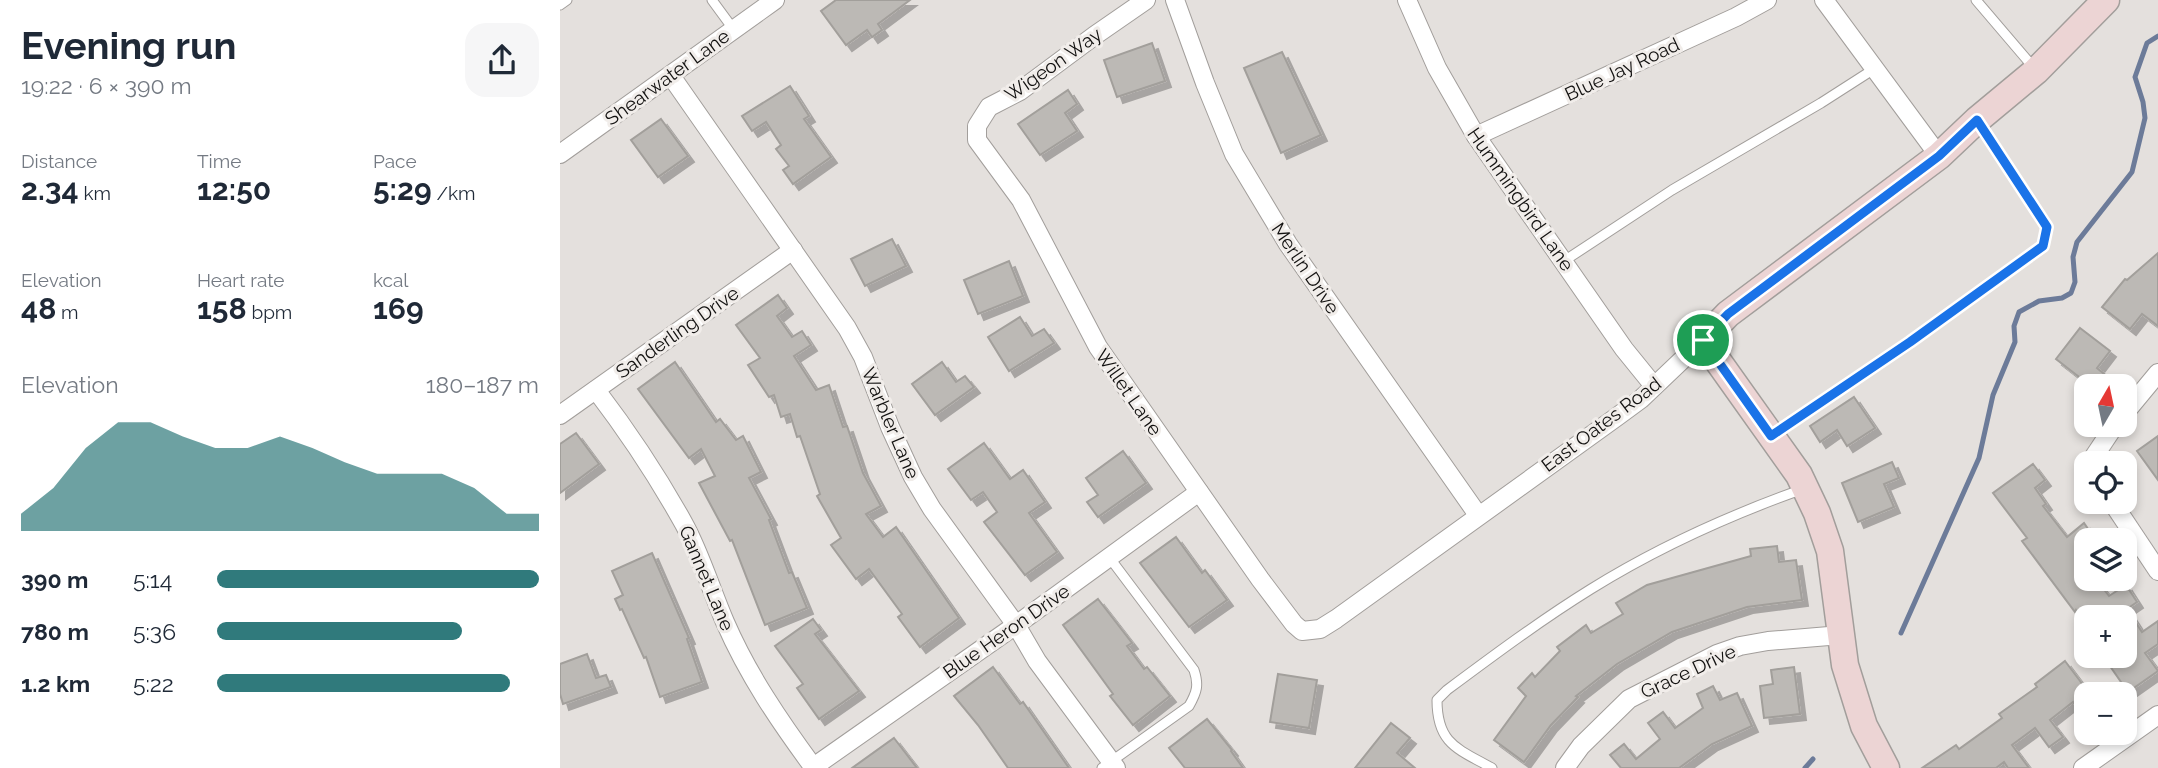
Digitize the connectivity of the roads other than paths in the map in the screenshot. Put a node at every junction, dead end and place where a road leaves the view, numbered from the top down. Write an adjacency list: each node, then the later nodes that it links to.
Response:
1 (567, 0): 11 (lane)
2 (712, 0): 12 (lane)
3 (775, 0): 12 (street, Shearwater Lane)
4 (1146, 0): 18 (street, Wigeon Way)
5 (1175, 0): 33 (street, Merlin Drive)
6 (1407, 0): 17 (street, Hummingbird Lane)
7 (1767, 0): 17 (street, Blue Jay Road)
8 (1824, 0): 13 (street)
9 (1976, 0): 14 (lane)
10 (2106, 0): 14 (street, East Oates Road)
11 (560, 5)
12 (734, 30): 15 (street, Shearwater Lane)
13 (1874, 69): 20 (street); 22 (lane)
14 (2036, 71): 16 (street, East Oates Road)
15 (671, 76): 19 (street, Shearwater Lane); 21 (street, Warbler Lane)
16 (1977, 120): 20 (street, East Oates Road); 29 (lane)
17 (1476, 136): 22 (street, Hummingbird Lane)
18 (977, 140): 31 (street, Willet Lane)
19 (560, 154)
20 (1939, 156): 23 (street, East Oates Road)
21 (793, 250): 26 (street, Sanderling Drive); 36 (street, Warbler Lane)
22 (1564, 261): 25 (street, Hummingbird Lane)
23 (1703, 340): 25 (street, East Oates Road); 29 (street)
24 (2158, 373): 27 (street)
25 (1654, 386): 33 (street, East Oates Road)
26 (596, 390): 28 (street, Sanderling Drive); 41 (street, Gannet Lane)
27 (2137, 398)
28 (560, 415)
29 (1771, 436): 30 (street)
30 (1805, 488): 38 (street); 42 (lane)
31 (1199, 492): 34 (street, Blue Heron Drive); 37 (street, Willet Lane)
32 (2120, 514): 35 (street)
33 (1478, 515): 37 (street, East Oates Road)
34 (1110, 556): 36 (street, Blue Heron Drive); 40 (lane)
35 (2158, 571)
36 (1016, 625): 40 (street, Warbler Lane); 41 (street, Blue Heron Drive)
37 (1302, 631)
38 (1841, 635): 43 (street, Grace Drive); 44 (street)
39 (2158, 715): 45 (street)
40 (1110, 766)
41 (813, 768)
42 (1492, 768)
43 (1565, 768)
44 (1886, 768)
45 (2083, 768)

